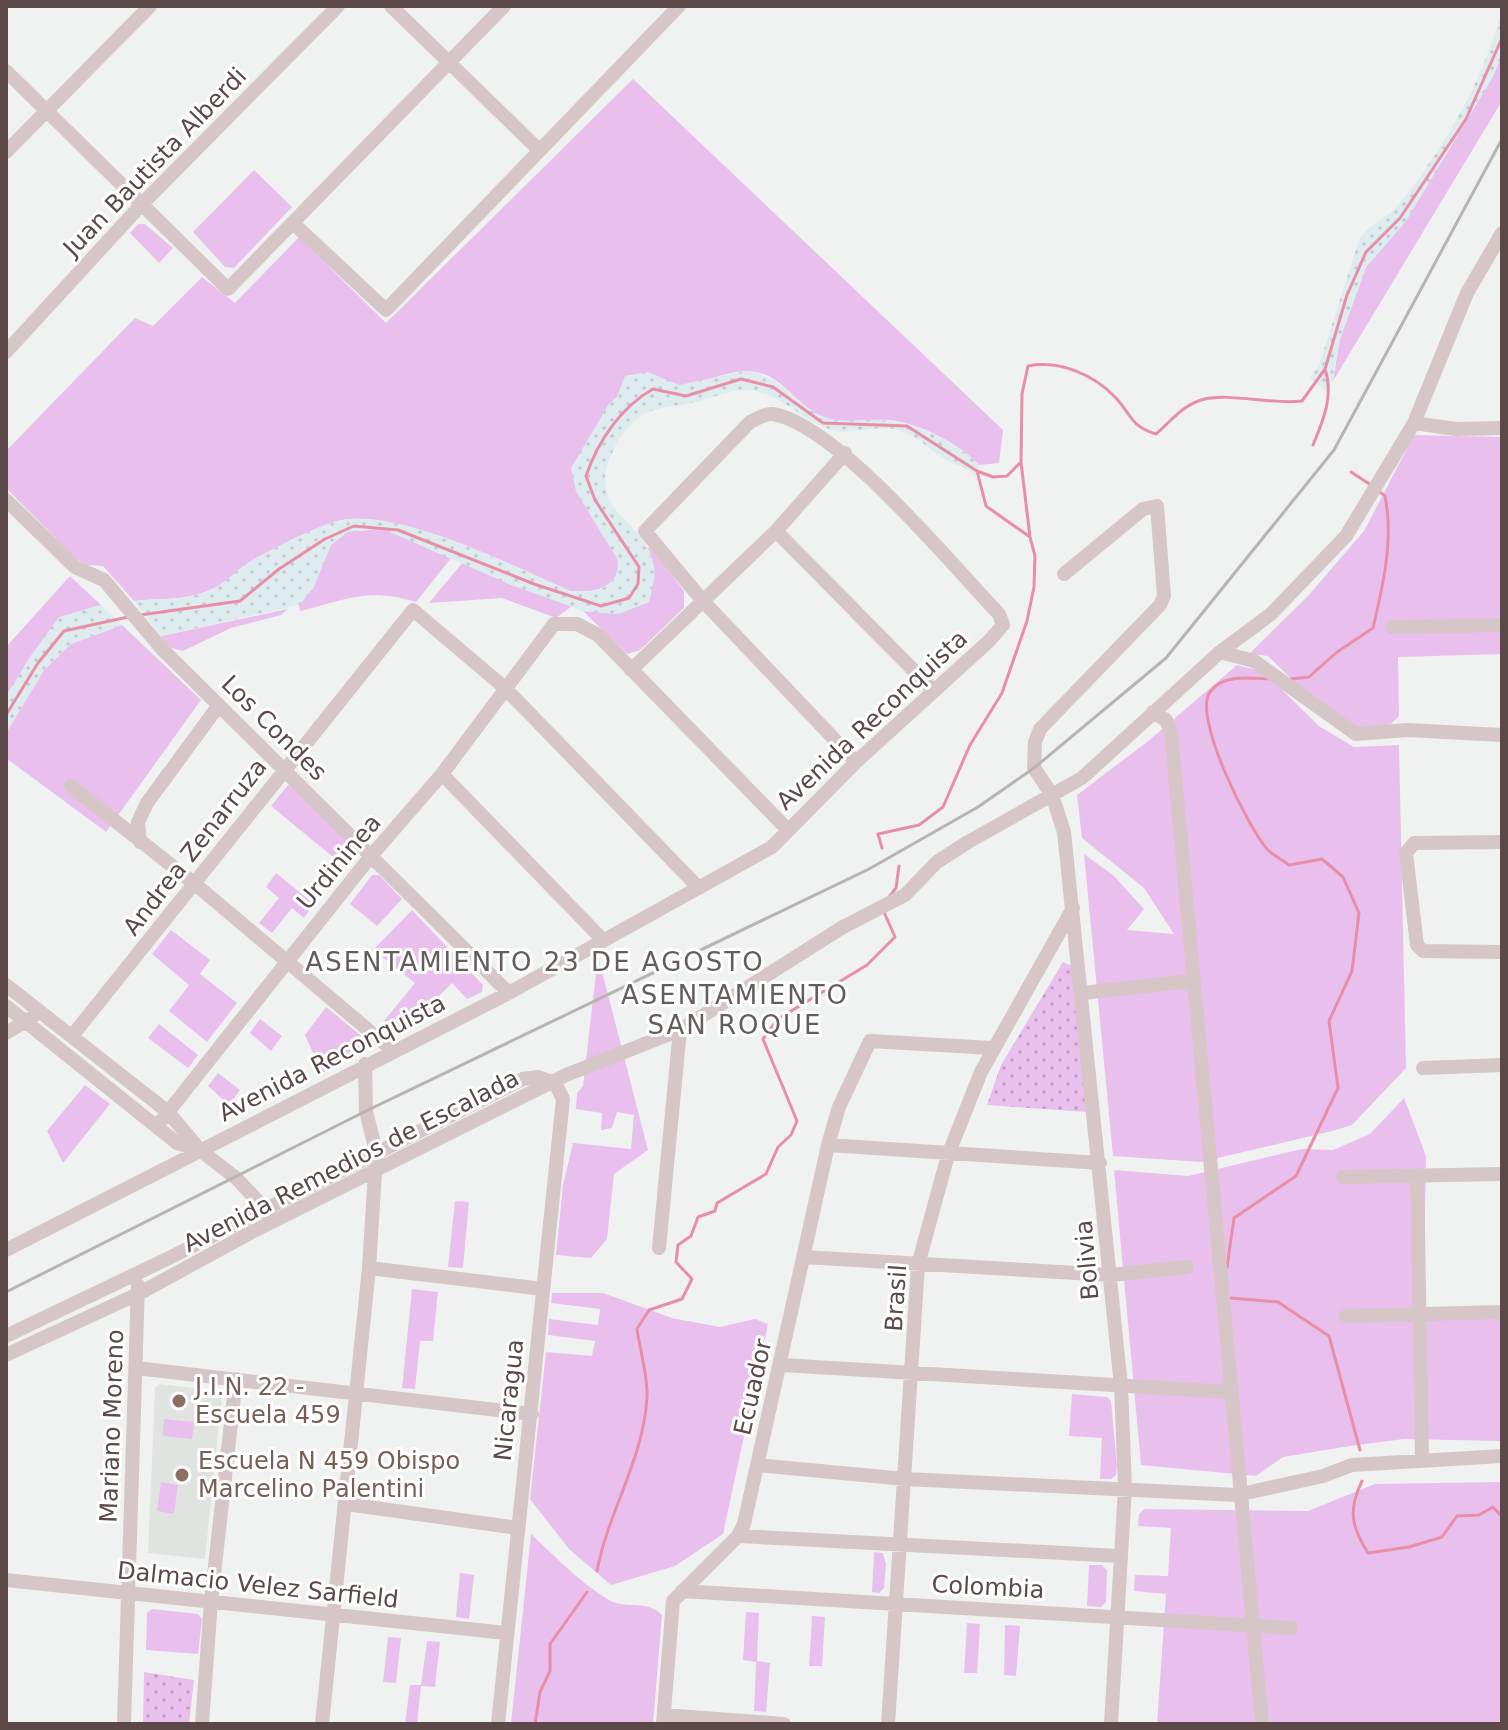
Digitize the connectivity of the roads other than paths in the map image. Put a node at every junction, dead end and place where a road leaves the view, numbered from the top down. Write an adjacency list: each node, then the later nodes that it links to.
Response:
1 (150, 6): 8 (street)
2 (338, 6): 11 (street, Juan Bautista Alberdi)
3 (391, 6): 6 (street)
4 (504, 6): 6 (street)
5 (679, 6): 9 (street)
6 (449, 63): 9 (street); 12 (street)
7 (6, 71): 8 (street)
8 (47, 110): 10 (street); 11 (street)
9 (539, 150): 12 (street)
10 (6, 152)
11 (142, 204): 12 (street); 14 (street, Juan Bautista Alberdi)
12 (294, 224)
13 (1502, 233): 15 (street)
14 (6, 352)
15 (1414, 423): 16 (street); 24 (street)
16 (1502, 428)
17 (845, 453): 19 (street); 21 (street); 27 (street, Avenida Reconquista)
18 (6, 500): 28 (street, Los Condes)
19 (776, 531): 21 (street); 27 (street)
20 (1064, 574): 35 (street, Bolivia)
21 (702, 600): 25 (street); 31 (street)
22 (1502, 625): 23 (street)
23 (1392, 627)
24 (1220, 652): 29 (street); 30 (street)
25 (631, 670): 26 (street, Urdininea); 36 (street)
26 (505, 688): 32 (street, Andrea Zenarruza); 33 (street, Urdininea); 41 (street)
27 (934, 691): 31 (street, Avenida Reconquista)
28 (219, 705): 32 (street, Los Condes); 37 (street)
29 (1153, 712): 35 (street); 95 (street)
30 (1502, 735)
31 (856, 762): 36 (street, Avenida Reconquista)
32 (285, 770): 39 (street, Los Condes); 40 (street, Andrea Zenarruza)
33 (442, 774): 39 (street, Urdininea); 43 (street)
34 (71, 786): 37 (street)
35 (1052, 795): 42 (street, Bolivia); 53 (street)
36 (787, 829): 41 (street, Avenida Reconquista)
37 (140, 842): 40 (street)
38 (1502, 842): 44 (street)
39 (371, 856): 45 (street, Urdininea); 48 (street, Los Condes)
40 (195, 884): 45 (street); 55 (street, Andrea Zenarruza)
41 (699, 888): 43 (street, Avenida Reconquista)
42 (1073, 908): 49 (street, Bolivia); 56 (street, Brasil)
43 (602, 939): 48 (street, Avenida Reconquista)
44 (1502, 952)
45 (285, 963): 57 (street); 62 (street, Urdininea)
46 (1190, 981): 49 (street)
47 (6, 985): 51 (street)
48 (509, 993): 57 (street, Avenida Reconquista)
49 (1083, 993): 68 (street, Bolivia)
50 (6, 1006): 52 (street)
51 (38, 1010): 52 (street); 55 (street)
52 (28, 1022): 54 (street); 63 (street)
53 (680, 1030): 61 (street); 75 (street)
54 (6, 1033)
55 (72, 1036): 62 (street)
56 (992, 1048): 64 (street, Ecuador); 67 (street, Brasil)
57 (392, 1050): 58 (street, Avenida Reconquista)
58 (365, 1064): 65 (street, Avenida Reconquista); 66 (street)
59 (1502, 1065): 60 (street)
60 (1423, 1068)
61 (555, 1083): 66 (street, Avenida Remedios de Escalada); 69 (street, Avenida Remedios de Escalada); 83 (street, Nicaragua)
62 (168, 1112): 63 (street, Urdininea); 65 (street)
63 (157, 1126): 65 (street)
64 (828, 1145): 67 (street); 77 (street, Ecuador)
65 (200, 1150): 73 (street); 76 (street, Avenida Reconquista)
66 (376, 1152): 69 (street); 73 (street, Avenida Remedios de Escalada)
67 (948, 1155): 68 (street); 78 (street, Brasil)
68 (1100, 1163): 82 (street, Bolivia)
69 (375, 1172): 74 (street, Avenida Remedios de Escalada); 80 (street)
70 (1502, 1174): 71 (street)
71 (1417, 1176): 72 (street); 86 (street)
72 (1343, 1177)
73 (266, 1207): 74 (street); 81 (street, Avenida Remedios de Escalada)
74 (275, 1221): 84 (street, Avenida Remedios de Escalada)
75 (659, 1248)
76 (6, 1250)
77 (803, 1257): 78 (street); 90 (street, Ecuador)
78 (918, 1265): 82 (street); 92 (street, Brasil)
79 (1187, 1267): 82 (street)
80 (369, 1268): 83 (street); 96 (street)
81 (136, 1274): 84 (street, Mariano Moreno); 88 (street, Avenida Remedios de Escalada)
82 (1111, 1275): 94 (street, Bolivia)
83 (543, 1289): 97 (street, Nicaragua)
84 (140, 1293): 89 (street, Avenida Remedios de Escalada); 91 (street, Mariano Moreno)
85 (1502, 1312): 86 (street)
86 (1420, 1314): 87 (street); 99 (street)
87 (1346, 1316)
88 (6, 1336)
89 (6, 1355)
90 (782, 1365): 92 (street); 100 (street, Ecuador)
91 (136, 1368): 93 (street); 111 (street, Mariano Moreno)
92 (913, 1372): 94 (street); 101 (street, Brasil)
93 (236, 1379): 96 (street); 112 (street)
94 (1121, 1386): 95 (street); 102 (street, Bolivia)
95 (1229, 1392): 103 (street)
96 (356, 1395): 97 (street); 104 (street)
97 (532, 1414): 105 (street, Nicaragua)
98 (1502, 1456): 99 (street)
99 (1422, 1460): 103 (street)
100 (757, 1465): 101 (street); 106 (street, Ecuador)
101 (905, 1479): 102 (street); 107 (street, Brasil)
102 (1125, 1488): 103 (street); 108 (street, Bolivia)
103 (1239, 1495): 116 (street)
104 (346, 1504): 105 (street); 114 (street)
105 (518, 1528): 118 (street, Nicaragua)
106 (738, 1536): 107 (street); 110 (street, Ecuador)
107 (901, 1544): 108 (street); 113 (street, Brasil)
108 (1119, 1556): 115 (street, Bolivia)
109 (6, 1580): 111 (street, Dalmacio Velez Sarfield)
110 (682, 1591): 113 (street, Colombia); 119 (street, Ecuador)
111 (128, 1594): 112 (street, Dalmacio Velez Sarfield); 120 (street, Mariano Moreno)
112 (211, 1601): 114 (street, Dalmacio Velez Sarfield); 121 (street)
113 (896, 1604): 115 (street, Colombia); 125 (street, Brasil)
114 (333, 1614): 118 (street, Dalmacio Velez Sarfield); 122 (street)
115 (1117, 1615): 116 (street, Colombia); 126 (street, Bolivia)
116 (1252, 1625): 117 (street, Colombia); 127 (street)
117 (1291, 1628)
118 (506, 1633): 123 (street, Nicaragua)
119 (663, 1720): 124 (street)
120 (124, 1724)
121 (202, 1724)
122 (322, 1724)
123 (498, 1724)
124 (784, 1724)
125 (888, 1724)
126 (1111, 1724)
127 (1262, 1724)

